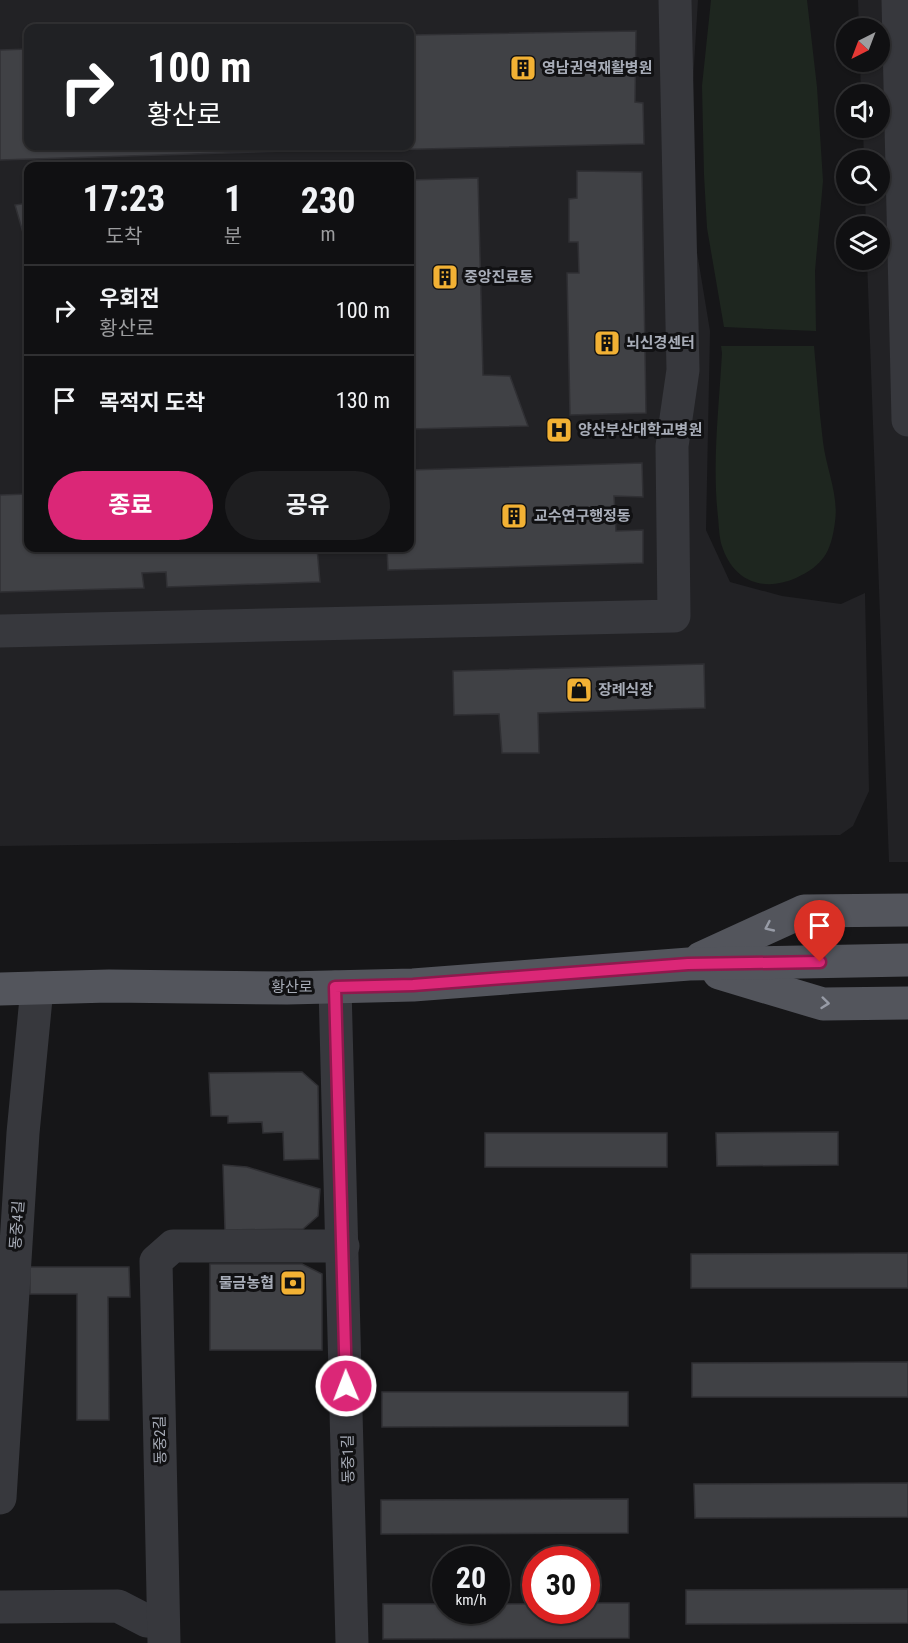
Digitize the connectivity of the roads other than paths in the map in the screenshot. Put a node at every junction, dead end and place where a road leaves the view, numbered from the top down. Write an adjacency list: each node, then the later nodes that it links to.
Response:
1 (675, 0): 4 (street)
2 (898, 0): 3 (street)
3 (908, 420)
4 (0, 632)
5 (908, 910): 7 (main road, one-way to 7)
6 (908, 960): 7 (main road, 황산로)
7 (688, 964): 8 (main road, 황산로); 11 (main road, one-way to 11)
8 (335, 987): 9 (main road, 황산로); 12 (street, 동중1길)
9 (37, 988): 10 (main road, 황산로); 13 (street, 동중4길)
10 (0, 989)
11 (908, 1003)
12 (343, 1246): 16 (street, 동중2길); 17 (street, 동중1길)
13 (2, 1448): 14 (street, 동중4길)
14 (0, 1498)
15 (0, 1608): 16 (street)
16 (163, 1633)
17 (352, 1643)

